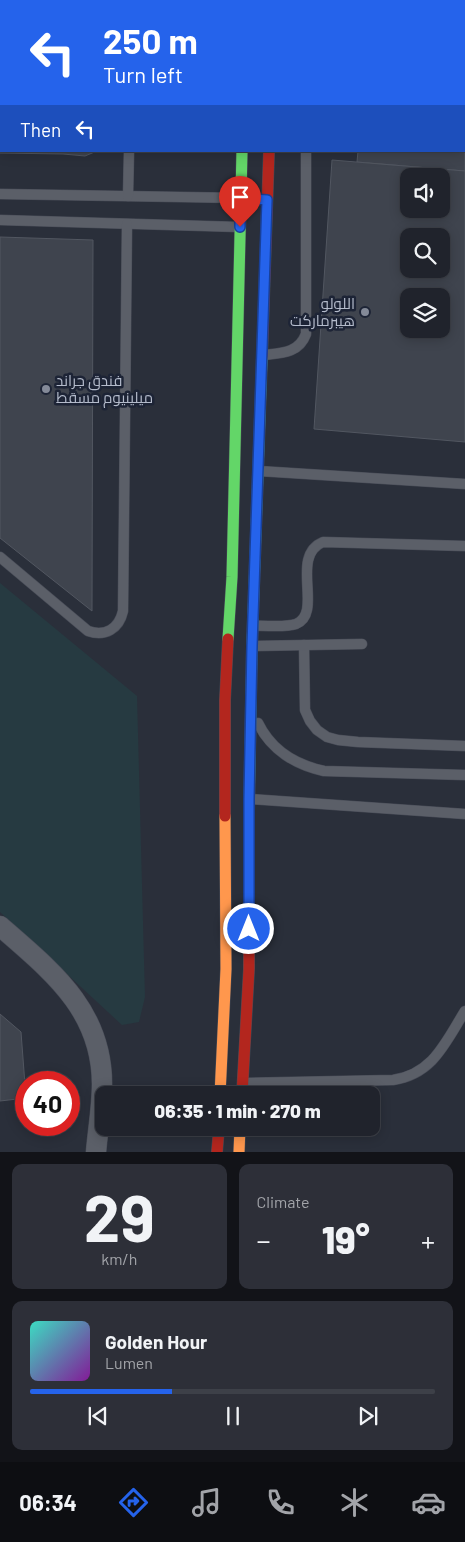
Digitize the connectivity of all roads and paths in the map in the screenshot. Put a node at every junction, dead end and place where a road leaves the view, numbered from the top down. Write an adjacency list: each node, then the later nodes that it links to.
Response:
1 (129, 152): 6 (lane)
2 (242, 152): 7 (street)
3 (269, 152): 7 (street)
4 (306, 152): 11 (lane)
5 (0, 194): 6 (lane)
6 (128, 196): 7 (lane)
7 (253, 199): 10 (street); 10 (street)
8 (0, 220): 9 (lane)
9 (127, 224): 10 (lane); 15 (lane)
10 (252, 227): 11 (street); 28 (street)
11 (261, 355): 12 (street)
12 (258, 471): 13 (lane); 16 (street)
13 (465, 484)
14 (465, 546): 16 (lane)
15 (0, 557)
16 (253, 626): 19 (street)
17 (362, 644): 18 (lane)
18 (304, 645): 19 (lane); 21 (lane)
19 (252, 646): 20 (street)
20 (251, 704): 22 (lane); 23 (street)
21 (465, 746)
22 (465, 775)
23 (249, 799): 24 (lane); 27 (street)
24 (465, 814)
25 (0, 926): 32 (street)
26 (465, 1011): 27 (lane)
27 (243, 1083): 29 (street)
28 (220, 1086)
29 (243, 1086)
30 (218, 1136): 33 (street)
31 (240, 1136): 34 (street)
32 (96, 1152)
33 (217, 1152)
34 (239, 1152)

